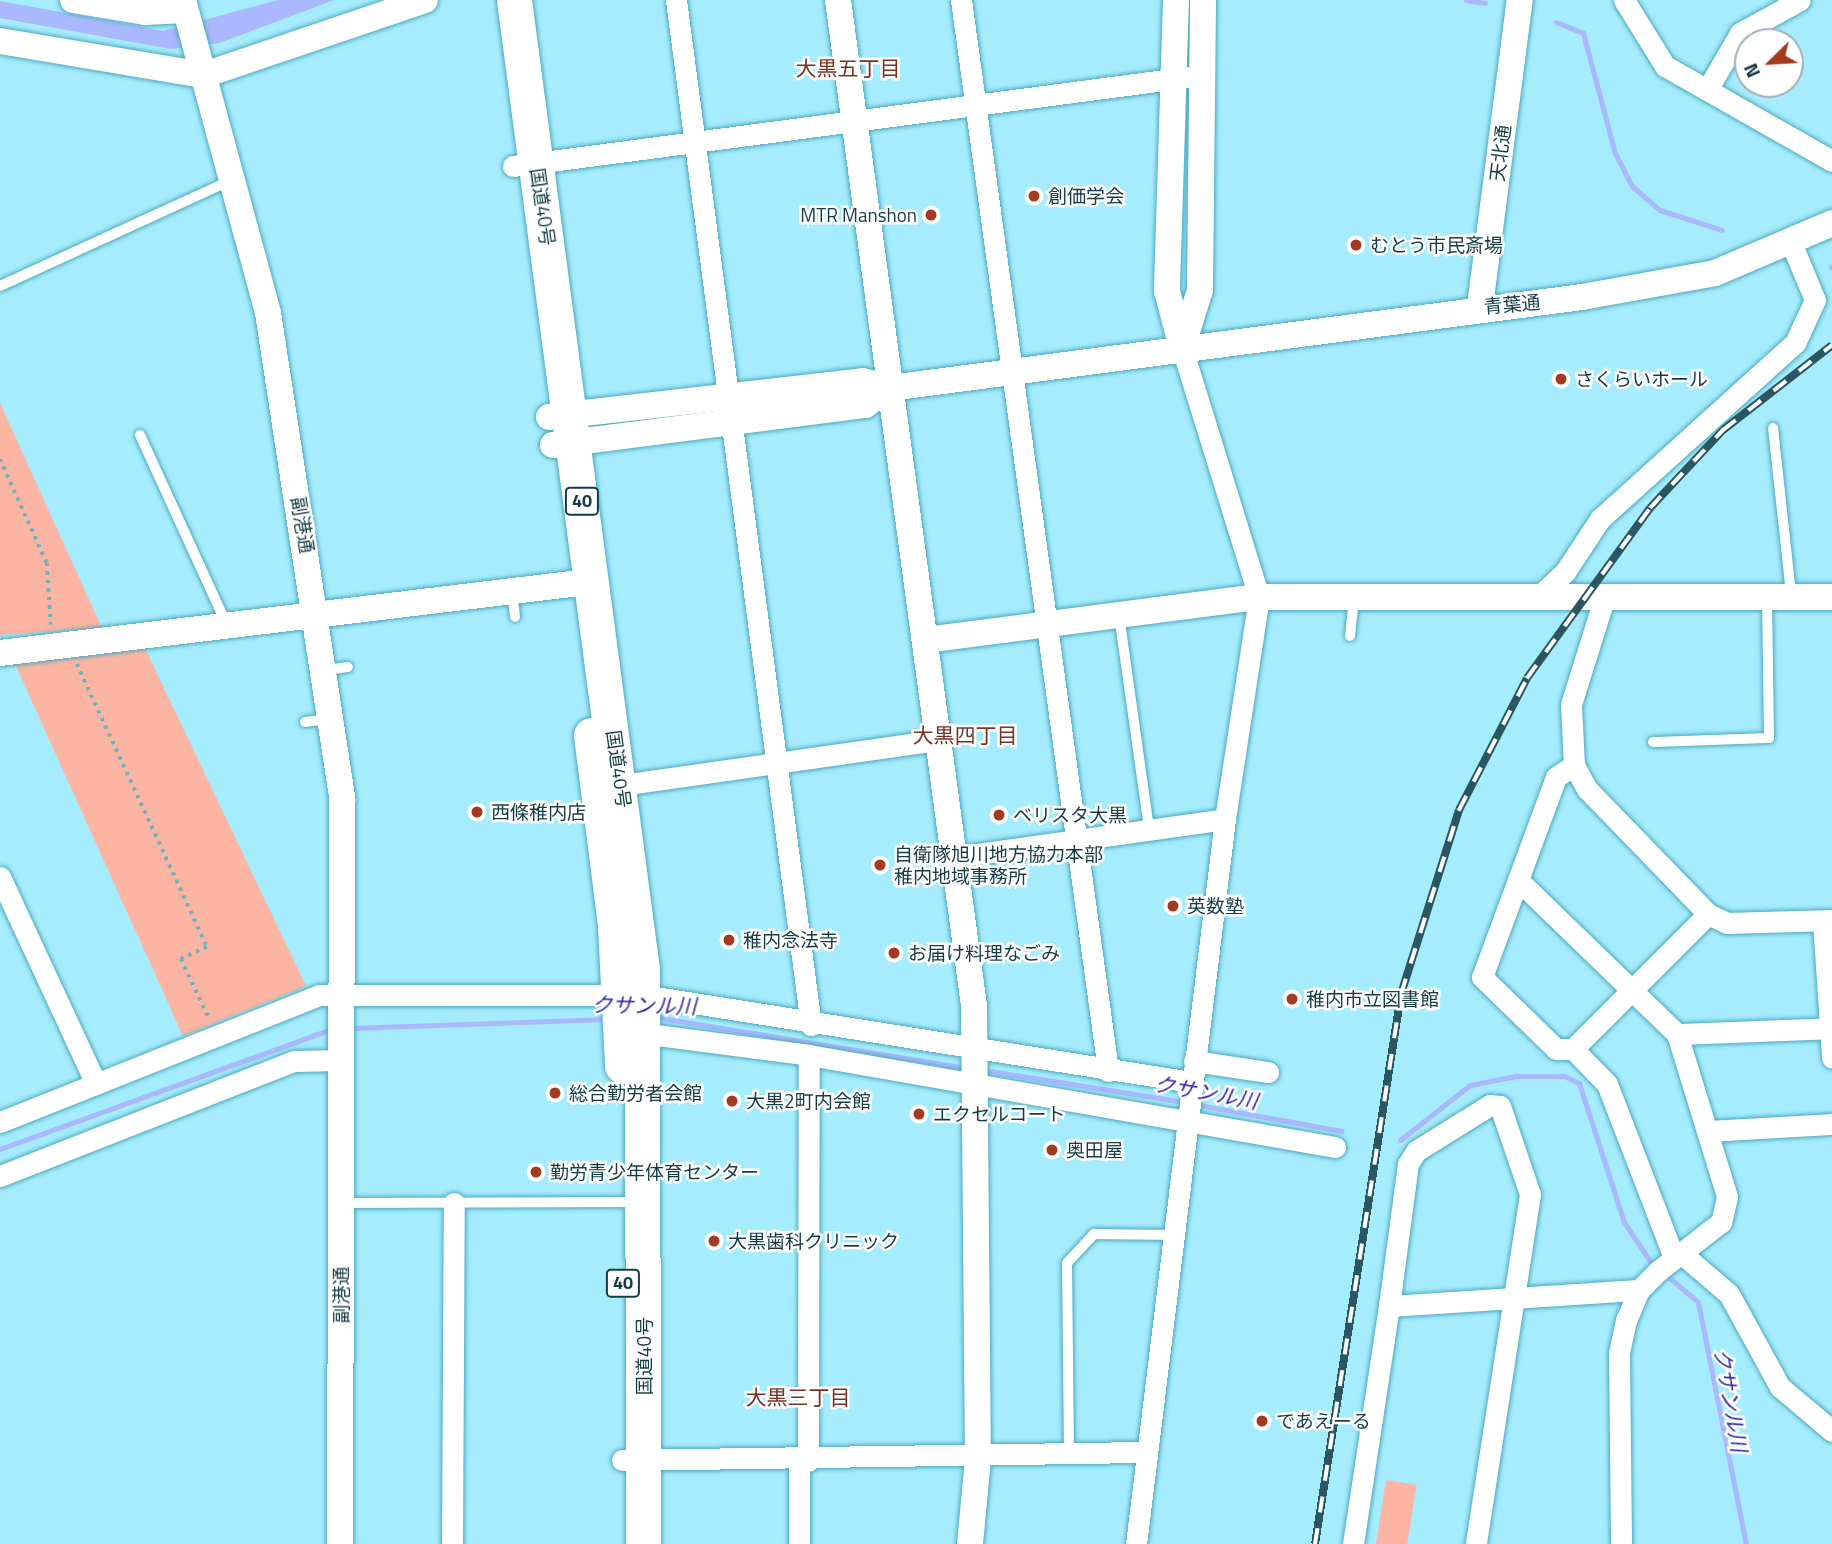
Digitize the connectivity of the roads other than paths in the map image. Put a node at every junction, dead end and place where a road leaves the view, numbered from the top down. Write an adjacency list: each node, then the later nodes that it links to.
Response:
1 (73, 0): 13 (street)
2 (425, 0): 13 (street)
3 (492, 0): 22 (highway, 国道40号 / 40)
4 (514, 0): 22 (highway, 国道40号 / 40)
5 (676, 0): 20 (street)
6 (838, 0): 19 (street)
7 (961, 0): 18 (street)
8 (1176, 0): 16 (street)
9 (1203, 0): 15 (street)
10 (1520, 0): 27 (street, 天北通)
11 (1624, 0): 17 (street)
12 (1800, 0): 17 (street)
13 (192, 33): 14 (street); 23 (street, 副港通)
14 (0, 41)
15 (1202, 76): 16 (street); 28 (street)
16 (1175, 77): 18 (street); 28 (street)
17 (1707, 90): 21 (street)
18 (976, 101): 19 (street); 29 (street)
19 (854, 117): 20 (street); 30 (street)
20 (693, 138): 22 (street); 31 (street)
21 (1832, 161)
22 (525, 164): 33 (highway, 国道40号 / 40)
23 (232, 180): 26 (lane); 43 (street, 副港通)
24 (1832, 223): 25 (street, 青葉通)
25 (1792, 245): 27 (street, 青葉通); 40 (street)
26 (0, 286)
27 (1480, 306): 28 (street, 青葉通)
28 (1182, 348): 29 (street, 青葉通); 36 (street)
29 (1012, 371): 30 (street, 青葉通); 44 (street)
30 (890, 388): 31 (street, 青葉通); 47 (street)
31 (729, 411): 33 (street, 青葉通); 53 (street)
32 (1773, 428): 39 (lane)
33 (562, 430): 35 (highway, 国道40号 / 40); 55 (highway, 国道40号 / 40)
34 (140, 435): 45 (lane)
35 (571, 584): 43 (street); 55 (highway, 国道40号 / 40)
36 (1259, 597): 38 (street); 42 (street); 56 (street)
37 (1832, 597): 39 (street)
38 (1354, 598): 40 (street); 46 (lane)
39 (1779, 598): 41 (street); 52 (lane)
40 (1536, 599): 41 (street)
41 (1604, 599): 54 (street)
42 (1119, 615): 44 (street); 57 (lane)
43 (319, 620): 45 (street); 49 (street, 副港通)
44 (1047, 624): 47 (street); 58 (street)
45 (229, 628): 48 (street)
46 (1350, 636)
47 (926, 640): 51 (street)
48 (0, 653)
49 (332, 719): 50 (lane); 65 (street, 副港通)
50 (305, 722)
51 (939, 740): 53 (street); 59 (street)
52 (1653, 742)
53 (777, 762): 55 (street); 67 (street)
54 (1574, 765): 61 (street); 62 (street)
55 (610, 787): 66 (highway, 国道40号 / 40)
56 (1224, 819): 57 (street); 74 (street)
57 (1149, 830): 58 (street)
58 (1077, 840): 59 (street); 76 (street)
59 (956, 857): 75 (street)
60 (0, 877): 78 (street)
61 (1518, 880): 64 (street); 70 (street)
62 (1708, 914): 63 (street); 64 (street)
63 (1828, 921): 68 (street)
64 (1631, 989): 69 (street); 70 (street)
65 (343, 1002): 66 (street); 71 (street, 副港通); 78 (street)
66 (631, 1013): 67 (street); 72 (street); 86 (highway, 国道40号 / 40)
67 (811, 1025): 75 (street)
68 (1831, 1028): 69 (street); 73 (street)
69 (1677, 1034): 83 (street)
70 (1573, 1049): 90 (street)
71 (343, 1053): 85 (street); 87 (street, 副港通)
72 (809, 1055): 75 (street); 99 (street)
73 (1832, 1058)
74 (1194, 1061): 77 (street); 79 (street)
75 (975, 1066): 76 (street); 80 (street); 97 (street)
76 (1108, 1071): 79 (street)
77 (1268, 1072)
78 (96, 1084): 81 (street)
79 (1191, 1084): 80 (street)
80 (1187, 1117): 84 (street); 89 (street)
81 (0, 1122)
82 (1832, 1124): 83 (street)
83 (1710, 1131): 90 (street)
84 (1335, 1147)
85 (0, 1176)
86 (634, 1202): 88 (lane); 98 (highway, 国道40号 / 40)
87 (342, 1203): 88 (lane); 101 (street, 副港通)
88 (454, 1203): 102 (street)
89 (1174, 1235): 95 (street); 96 (lane)
90 (1678, 1255): 91 (street); 94 (street)
91 (1639, 1290): 92 (street); 109 (street)
92 (1515, 1298): 93 (street); 93 (street); 108 (street)
93 (1389, 1306): 107 (street)
94 (1832, 1431)
95 (1143, 1452): 96 (street); 106 (street)
96 (1069, 1454): 97 (street)
97 (978, 1459): 99 (street); 100 (street)
98 (633, 1460): 99 (street); 103 (highway, 国道40号 / 40); 104 (highway, 国道40号 / 40)
99 (804, 1461): 105 (street)
100 (975, 1537)
101 (340, 1544)
102 (452, 1544)
103 (621, 1544)
104 (643, 1544)
105 (799, 1544)
106 (1136, 1544)
107 (1353, 1544)
108 (1476, 1544)
109 (1621, 1544)

